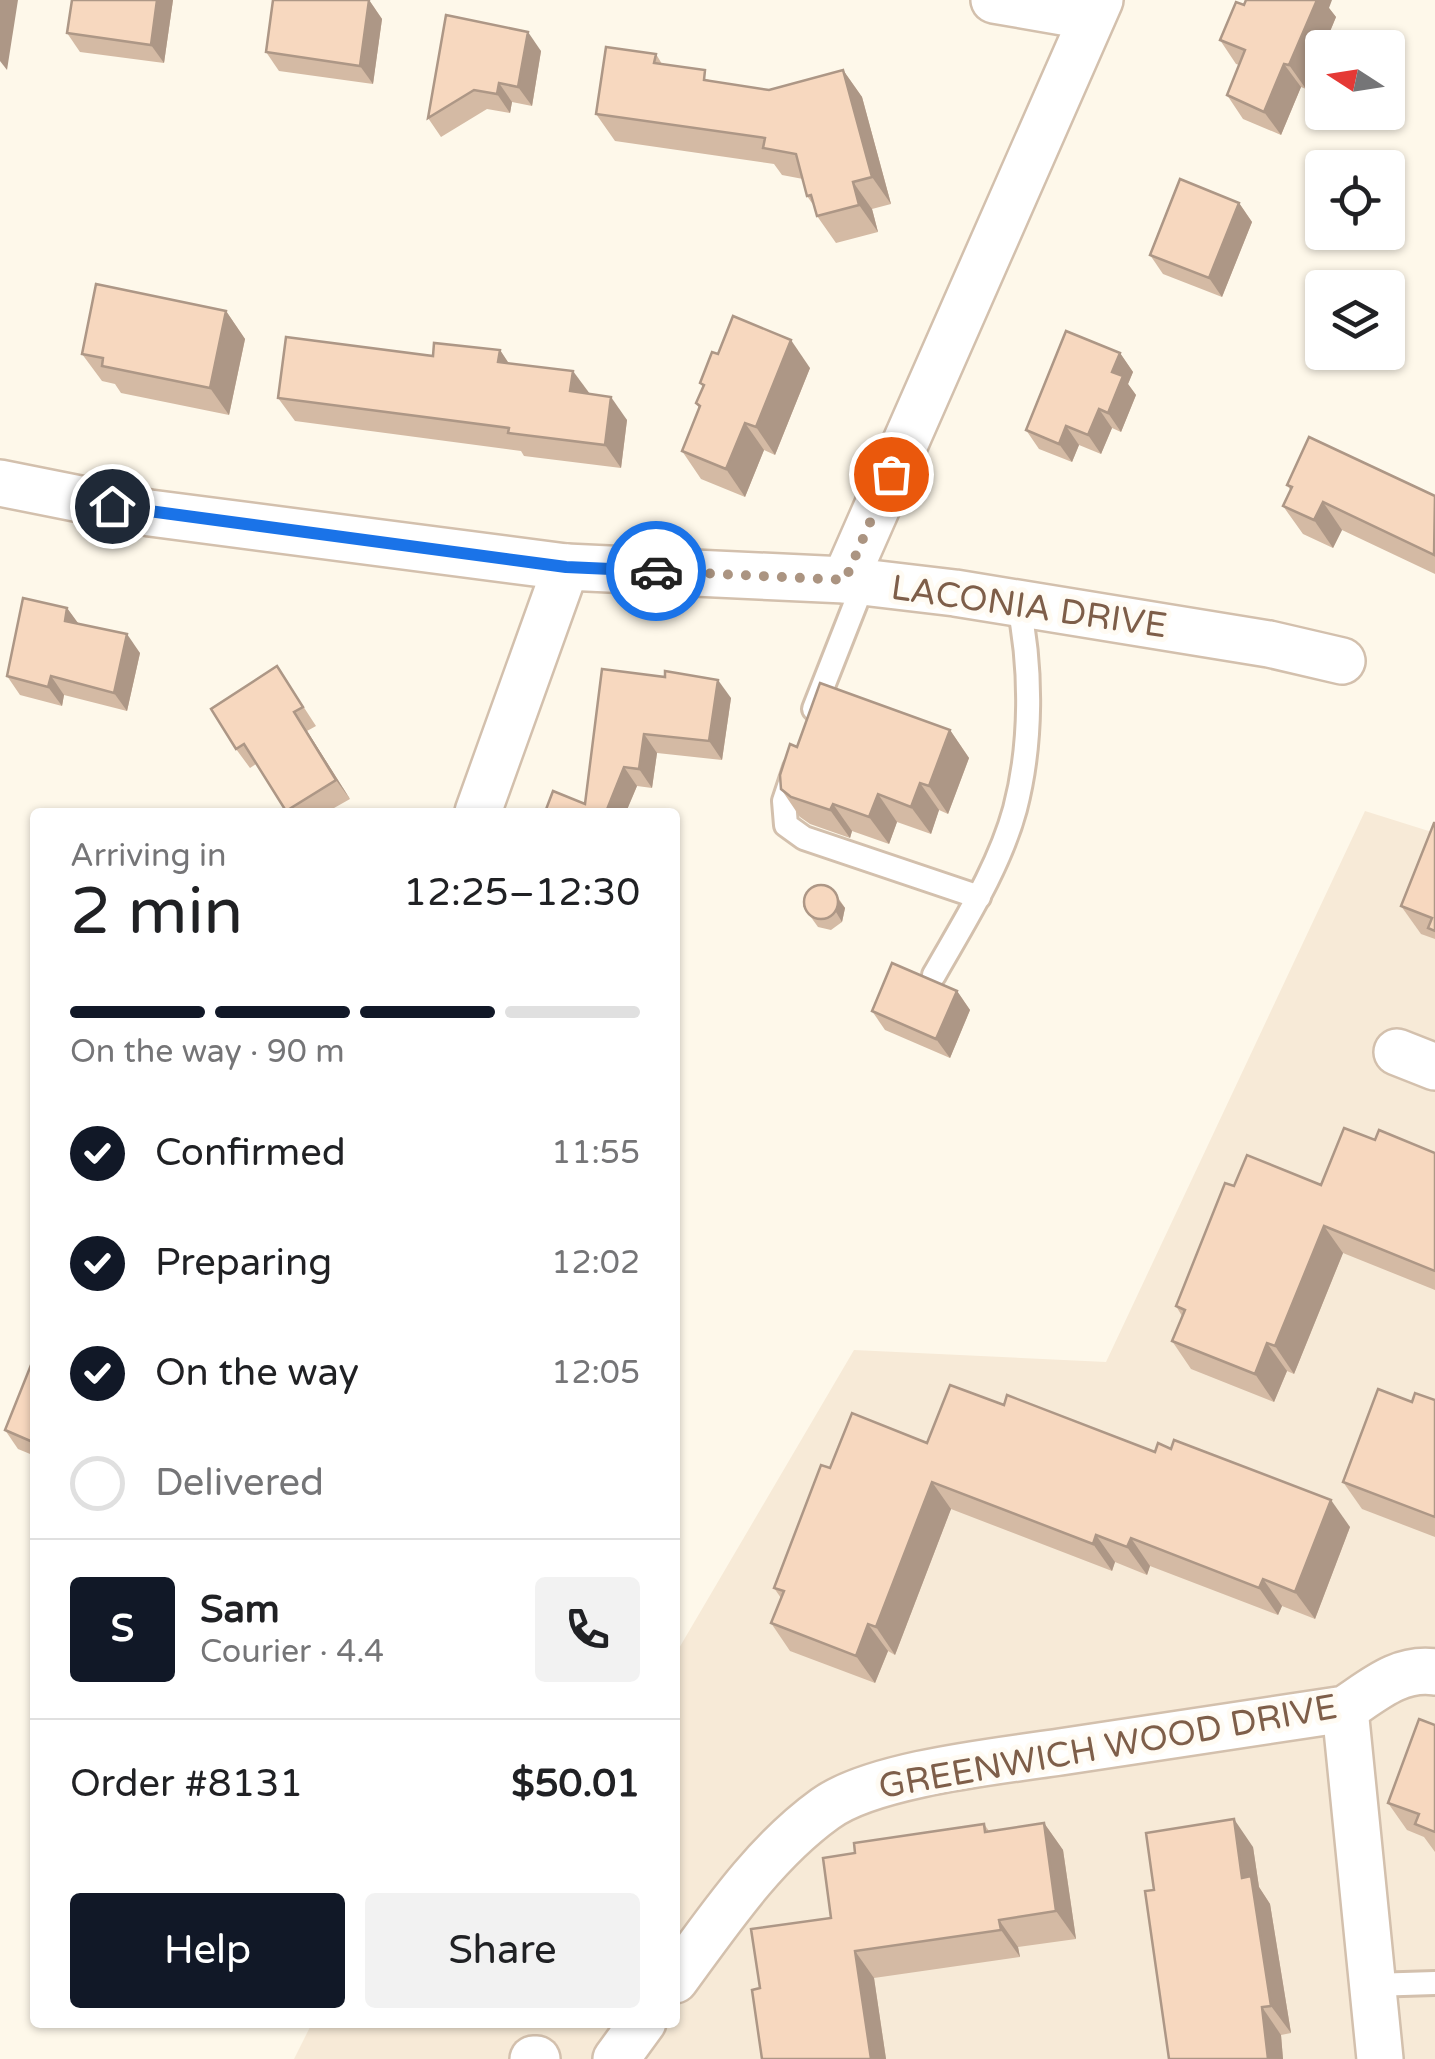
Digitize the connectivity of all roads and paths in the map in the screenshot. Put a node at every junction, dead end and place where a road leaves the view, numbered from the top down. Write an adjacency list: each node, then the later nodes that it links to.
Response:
1 (994, 0): 2 (street)
2 (1096, 8): 5 (street)
3 (0, 483): 4 (street, LACONIA DRIVE)
4 (566, 567): 5 (street, LACONIA DRIVE); 8 (street)
5 (854, 581): 6 (street, LACONIA DRIVE); 9 (lane)
6 (1018, 602): 7 (street, LACONIA DRIVE); 9 (lane)
7 (1342, 661)
8 (479, 808)
9 (979, 898): 10 (lane)
10 (934, 975)
11 (1435, 1672): 12 (street, GREENWICH WOOD DRIVE)
12 (1345, 1709): 13 (street, GREENWICH WOOD DRIVE); 15 (street)
13 (680, 1974)
14 (1435, 1983): 15 (lane)
15 (1372, 1985): 18 (street)
16 (639, 2028): 17 (street)
17 (616, 2059)
18 (1380, 2059)

